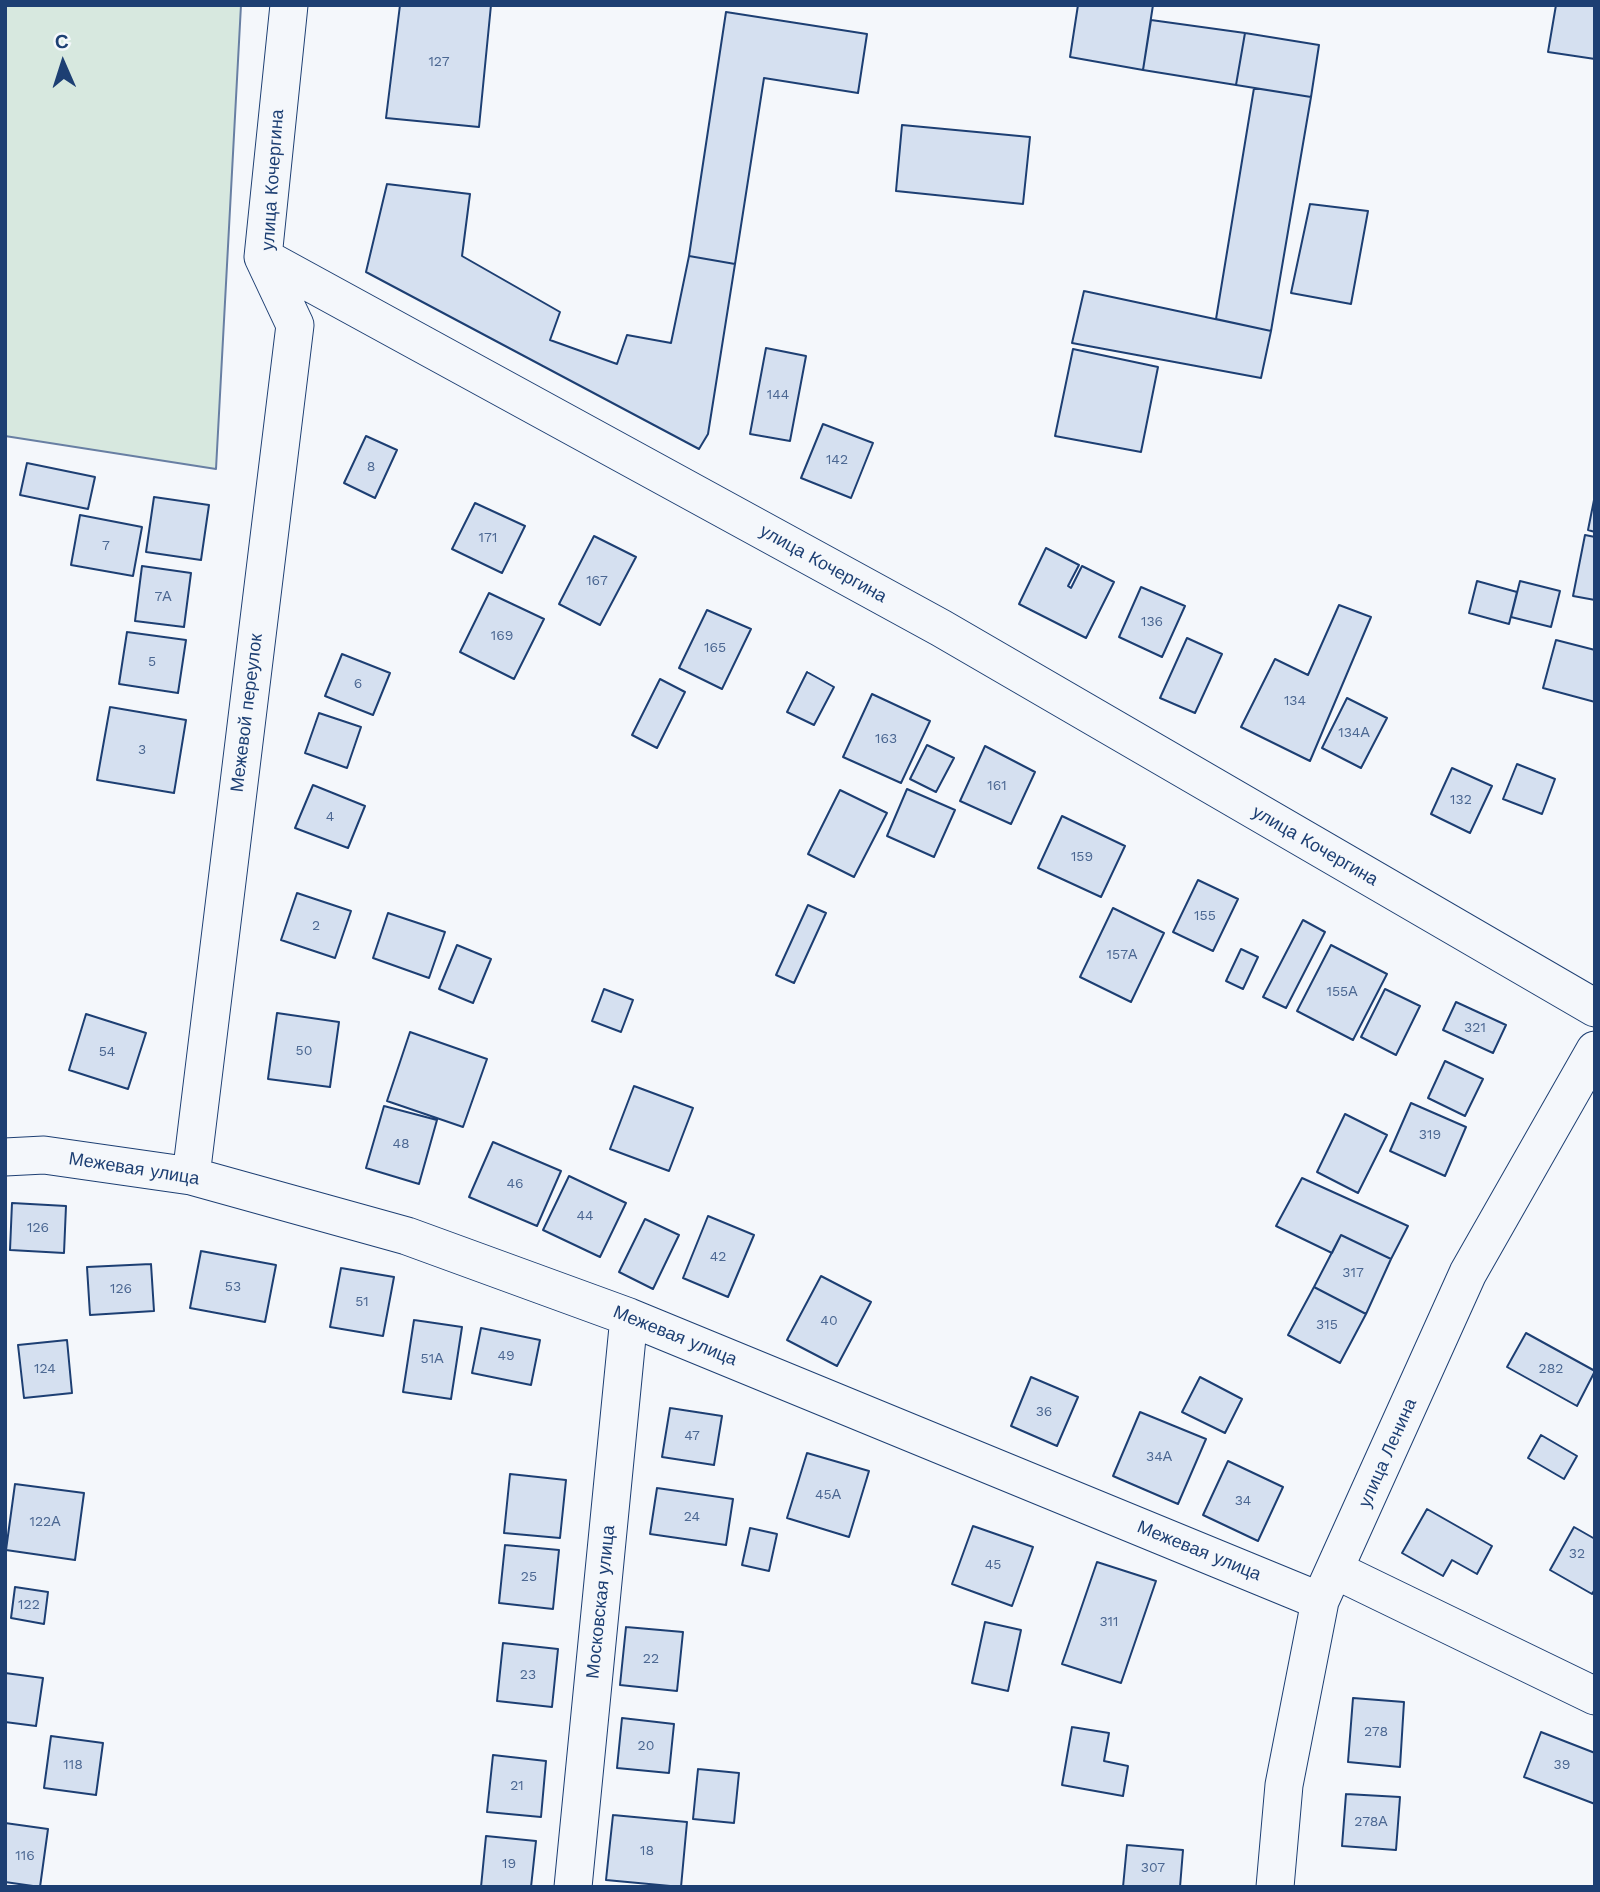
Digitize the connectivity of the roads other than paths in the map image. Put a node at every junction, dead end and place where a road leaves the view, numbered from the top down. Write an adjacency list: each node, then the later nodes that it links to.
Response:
1 (289, 5): 2 (street, улица Кочергина)
2 (263, 257): 3 (street, улица Кочергина); 6 (street, Межевой переулок)
3 (1595, 1008)
4 (1595, 1050): 8 (street, улица Ленина)
5 (5, 1157): 6 (street, Межевая улица)
6 (191, 1176): 7 (street, Межевая улица)
7 (629, 1317): 8 (street, Межевая улица); 10 (street, Московская улица)
8 (1327, 1586): 9 (street, Межевая улица); 11 (street, улица Ленина)
9 (1595, 1696)
10 (573, 1887)
11 (1275, 1887)

